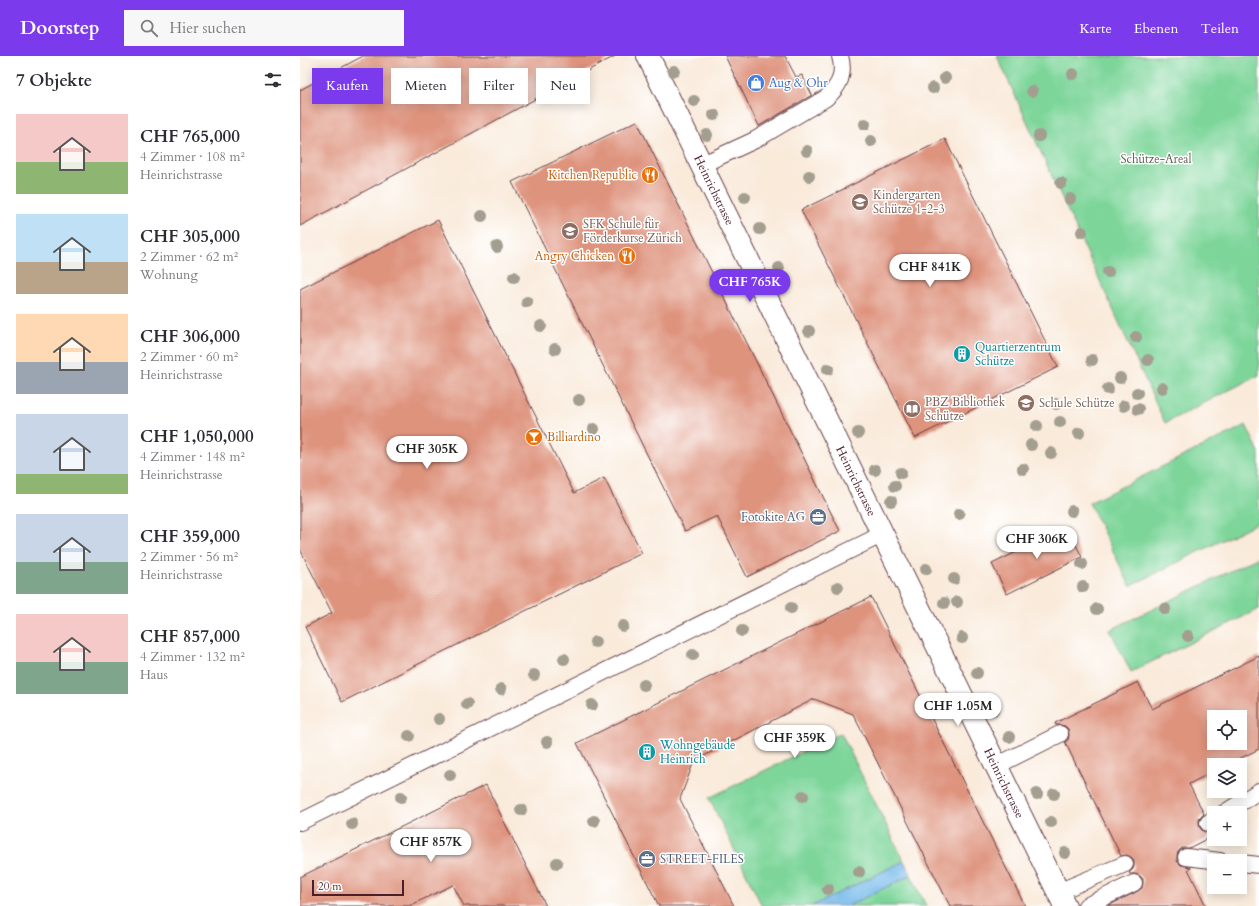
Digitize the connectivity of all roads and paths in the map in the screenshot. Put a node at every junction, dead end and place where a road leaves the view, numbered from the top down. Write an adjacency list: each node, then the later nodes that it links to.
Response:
1 (648, 56): 3 (street, Heinrichstrasse)
2 (840, 56): 3 (lane)
3 (701, 165): 4 (street, Heinrichstrasse)
4 (882, 534): 6 (street, Heinrichstrasse); 9 (lane)
5 (1060, 734): 6 (lane)
6 (996, 766): 16 (street, Heinrichstrasse)
7 (1259, 791): 8 (lane)
8 (1235, 806)
9 (300, 822)
10 (1186, 857): 11 (lane)
11 (1207, 859)
12 (1125, 864): 16 (lane)
13 (1247, 864): 14 (lane)
14 (1259, 866)
15 (1134, 883): 17 (lane)
16 (1062, 899)
17 (1086, 906)

